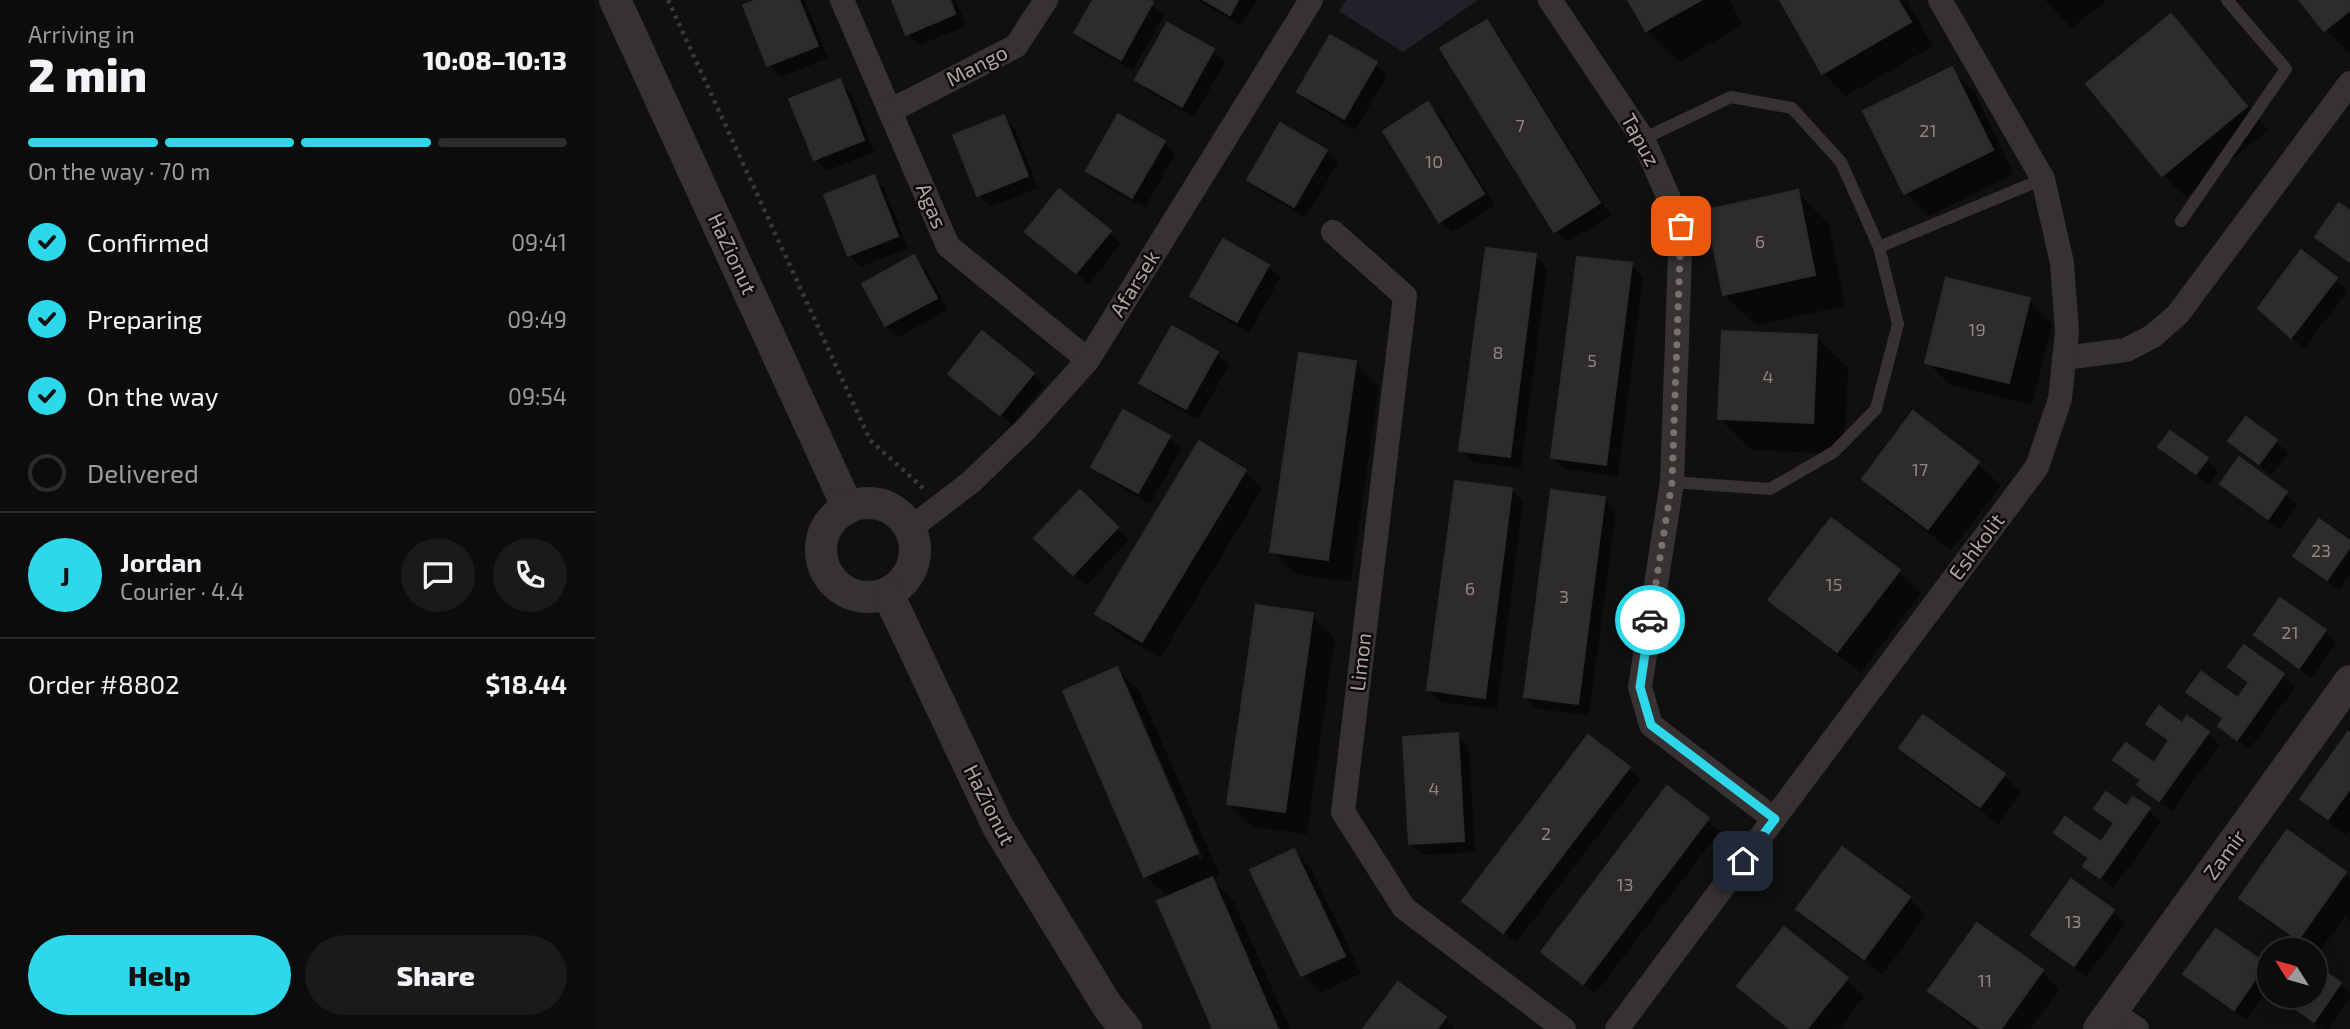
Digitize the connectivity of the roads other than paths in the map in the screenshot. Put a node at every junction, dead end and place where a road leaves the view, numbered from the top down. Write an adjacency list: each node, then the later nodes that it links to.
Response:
1 (615, 0): 18 (street, HaZionut)
2 (842, 0): 9 (street, Agas)
3 (1046, 0): 9 (street, Mango)
4 (1311, 0): 16 (street, Afarsek)
5 (1550, 0): 10 (street, Tapuz)
6 (1940, 0): 11 (street, Eshkolit)
7 (2227, 0): 12 (lane)
8 (2350, 83): 15 (street)
9 (890, 111): 16 (street, Agas)
10 (1643, 139): 14 (lane); 17 (street, Tapuz)
11 (2043, 179): 14 (lane); 15 (street, Eshkolit)
12 (2181, 221)
13 (1333, 232): 25 (street, Limon)
14 (1879, 247): 17 (lane)
15 (2064, 358): 22 (street, Eshkolit)
16 (1088, 360): 19 (street, Afarsek)
17 (1672, 482): 22 (street, Tapuz)
18 (848, 508): 19 (street); 20 (street)
19 (911, 528): 20 (street)
20 (888, 594): 23 (street, HaZionut)
21 (2350, 681): 24 (street, Zamir)
22 (1775, 819): 26 (street, Eshkolit)
23 (1117, 1018)
24 (2116, 1023)
25 (1564, 1029)
26 (1616, 1029)

